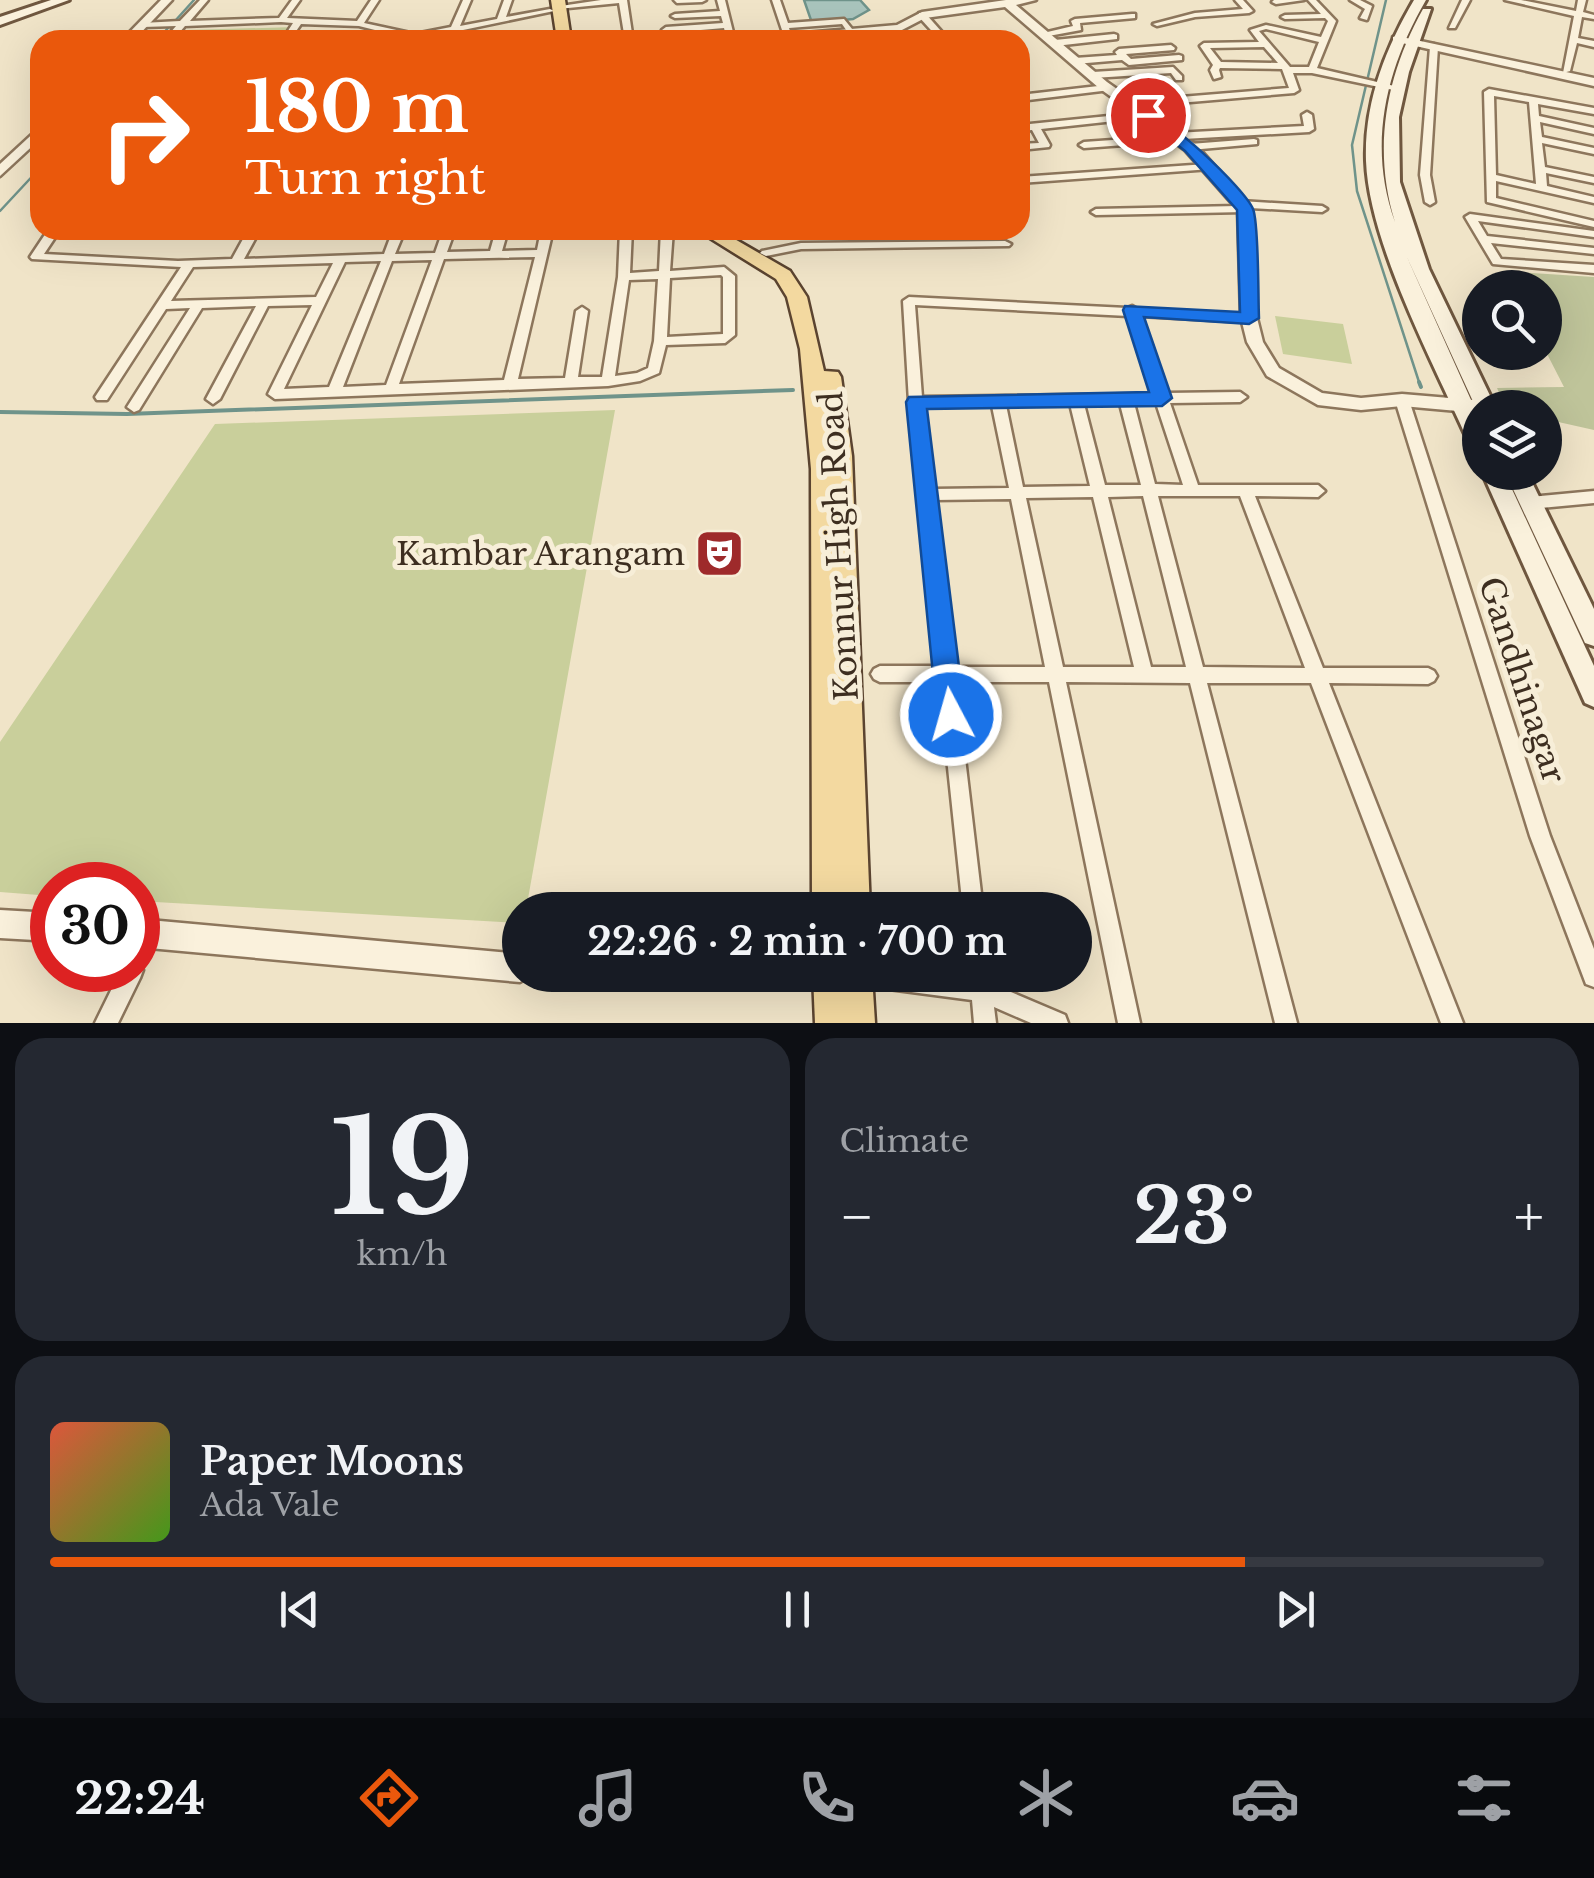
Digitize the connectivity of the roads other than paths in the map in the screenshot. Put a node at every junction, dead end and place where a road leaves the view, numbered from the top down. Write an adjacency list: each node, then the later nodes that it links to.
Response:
1 (63, 0): 39 (main road)
2 (167, 0): 45 (street)
3 (204, 0): 41 (street)
4 (296, 0): 37 (street)
5 (374, 0): 42 (street)
6 (467, 0): 48 (street)
7 (508, 0): 38 (street)
8 (623, 0): 26 (street); 58 (street)
9 (702, 0): 23 (street)
10 (720, 0): 28 (street)
11 (776, 0): 61 (street)
12 (1031, 0): 22 (street)
13 (1239, 0): 30 (street)
14 (1300, 0): 25 (street)
15 (1312, 0): 33 (street)
16 (1354, 0): 35 (street)
17 (1420, 0): 66 (main road)
18 (1434, 0): 66 (main road)
19 (1466, 0): 46 (street)
20 (1508, 0): 29 (street)
21 (1582, 0): 29 (street)
22 (1005, 1): 27 (street); 65 (street)
23 (677, 2)
24 (1182, 2): 30 (street)
25 (1276, 2)
26 (554, 4): 38 (street); 56 (main road); 57 (main road)
27 (918, 11): 62 (street); 63 (street)
28 (724, 13): 31 (street); 43 (street)
29 (1579, 14): 36 (street); 68 (street)
30 (1195, 15): 44 (street)
31 (676, 16)
32 (1132, 16): 65 (street)
33 (1324, 16): 34 (street); 67 (street)
34 (1285, 17)
35 (1364, 18)
36 (1594, 18)
37 (281, 20): 40 (street); 41 (street)
38 (500, 20): 48 (street)
39 (0, 21)
40 (299, 21): 42 (street); 51 (street)
41 (182, 24): 45 (street); 50 (street)
42 (359, 24): 47 (street)
43 (728, 24): 59 (street); 60 (street)
44 (1157, 24)
45 (142, 26): 49 (street)
46 (1452, 26)
47 (372, 27): 52 (street); 53 (street)
48 (459, 29): 54 (street); 55 (street)
49 (138, 30)
50 (177, 30)
51 (293, 30)
52 (370, 30)
53 (384, 30)
54 (454, 30)
55 (466, 30)
56 (555, 30)
57 (561, 30)
58 (628, 30)
59 (666, 30)
60 (729, 30)
61 (785, 30)
62 (890, 30)
63 (935, 30)
64 (1111, 35): 65 (street)
65 (1049, 38): 75 (street)
66 (1406, 39): 71 (street); 79 (street); 83 (main road); 84 (main road)
67 (1324, 40): 69 (street); 78 (street)
68 (1573, 40): 70 (street); 79 (street)
69 (1266, 44): 76 (street); 77 (street)
70 (1594, 44)
71 (1434, 47): 81 (street); 110 (street)
72 (1170, 48): 73 (street)
73 (1124, 57): 74 (street); 75 (street)
74 (1179, 58)
75 (1075, 61): 82 (street)
76 (1218, 65): 77 (street); 80 (street)
77 (1286, 68): 78 (street); 87 (street)
78 (1312, 70): 83 (street)
79 (1566, 71): 81 (street)
80 (1218, 78)
81 (1594, 80)
82 (1101, 83): 82 (street); 85 (street); 87 (street)
83 (1382, 86): 84 (street); 164 (main road)
84 (1400, 90): 153 (main road)
85 (1030, 96)
86 (1533, 100): 88 (street); 91 (street); 105 (street)
87 (1132, 104): 89 (street)
88 (1594, 110)
89 (1148, 115): 93 (street); 97 (street)
90 (1307, 115): 97 (street)
91 (1538, 119): 94 (street); 95 (street)
92 (1030, 127): 93 (street)
93 (1035, 127): 100 (street)
94 (1594, 130)
95 (1539, 140): 101 (street); 103 (street)
96 (30, 141): 104 (street)
97 (1181, 141): 98 (street); 99 (street); 102 (street)
98 (1268, 141)
99 (1084, 145)
100 (1030, 147)
101 (1594, 152)
102 (1206, 167): 106 (street); 111 (street)
103 (1540, 168): 107 (street); 108 (street)
104 (0, 172)
105 (1491, 177): 108 (street); 114 (street)
106 (1030, 179)
107 (1594, 180)
108 (1542, 189): 109 (street)
109 (1594, 200)
110 (1430, 202)
111 (1243, 206): 112 (street); 113 (street); 147 (street)
112 (1322, 209)
113 (1096, 212)
114 (1592, 227): 115 (street)
115 (1484, 239): 129 (street); 138 (street)
116 (47, 240): 137 (street)
117 (249, 240): 136 (street)
118 (395, 240): 134 (street)
119 (447, 240): 133 (street)
120 (499, 240): 132 (street)
121 (545, 240): 131 (street)
122 (626, 240): 140 (street)
123 (667, 240): 139 (street)
124 (723, 240): 187 (main road)
125 (742, 240): 130 (main road, Konnur High Road)
126 (802, 240): 128 (street)
127 (1005, 244): 128 (street)
128 (801, 246): 130 (street)
129 (1594, 251)
130 (766, 253): 179 (main road, Konnur High Road)
131 (542, 254): 132 (street); 151 (street)
132 (495, 255): 133 (street)
133 (441, 256): 134 (street); 152 (street)
134 (387, 258): 135 (street); 154 (street)
135 (341, 260): 136 (street); 141 (street)
136 (237, 262): 137 (street)
137 (190, 263): 143 (street)
138 (1594, 269)
139 (664, 275): 140 (street); 148 (street); 148 (street)
140 (624, 277): 149 (street)
141 (318, 301): 142 (street); 154 (street)
142 (264, 303): 144 (street); 156 (street)
143 (162, 305): 144 (street); 155 (street)
144 (198, 305): 166 (street)
145 (1132, 310): 147 (street); 157 (street); 163 (street)
146 (582, 311): 150 (street)
147 (1249, 318): 161 (street)
148 (660, 341): 149 (street)
149 (608, 381): 150 (street)
150 (571, 382): 151 (street)
151 (510, 384): 152 (street)
152 (390, 390): 154 (street)
153 (1478, 390)
154 (334, 392)
155 (102, 397)
156 (213, 398)
157 (1162, 398): 158 (street); 159 (street); 168 (street)
158 (1240, 398)
159 (1126, 399): 160 (street); 167 (street)
160 (1076, 400): 162 (street); 172 (street)
161 (1402, 400): 165 (street); 194 (street, Gandhinagar)
162 (998, 401): 163 (street); 174 (street)
163 (916, 402): 175 (street)
164 (1462, 404)
165 (1462, 406)
166 (134, 407)
167 (1150, 490): 168 (street); 172 (street); 183 (street)
168 (1192, 490): 169 (street)
169 (1245, 490): 173 (street); 184 (street)
170 (1501, 490): 186 (main road)
171 (1524, 490): 177 (main road)
172 (1099, 491): 174 (street); 182 (street)
173 (1318, 491)
174 (1018, 494): 175 (street); 181 (street)
175 (926, 495): 180 (street)
176 (1594, 497): 177 (street)
177 (1530, 503): 178 (main road)
178 (1594, 636)
179 (864, 673): 180 (street); 188 (main road, Konnur High Road)
180 (947, 676): 181 (street); 189 (street)
181 (1056, 676): 182 (street); 205 (street)
182 (1145, 676): 183 (street)
183 (1198, 676): 184 (street); 206 (street)
184 (1318, 676): 185 (street); 207 (street)
185 (1428, 676)
186 (1594, 694)
187 (829, 892)
188 (853, 892)
189 (970, 892)
190 (0, 924): 191 (street)
191 (30, 926)
192 (160, 942): 193 (street)
193 (502, 967)
194 (1594, 976)
195 (121, 992): 200 (street)
196 (832, 992): 201 (main road)
197 (855, 992): 202 (main road)
198 (982, 992): 203 (street)
199 (998, 992): 204 (street)
200 (106, 1023)
201 (833, 1023)
202 (856, 1023)
203 (985, 1023)
204 (1057, 1023)
205 (1129, 1023)
206 (1286, 1023)
207 (1452, 1023)

